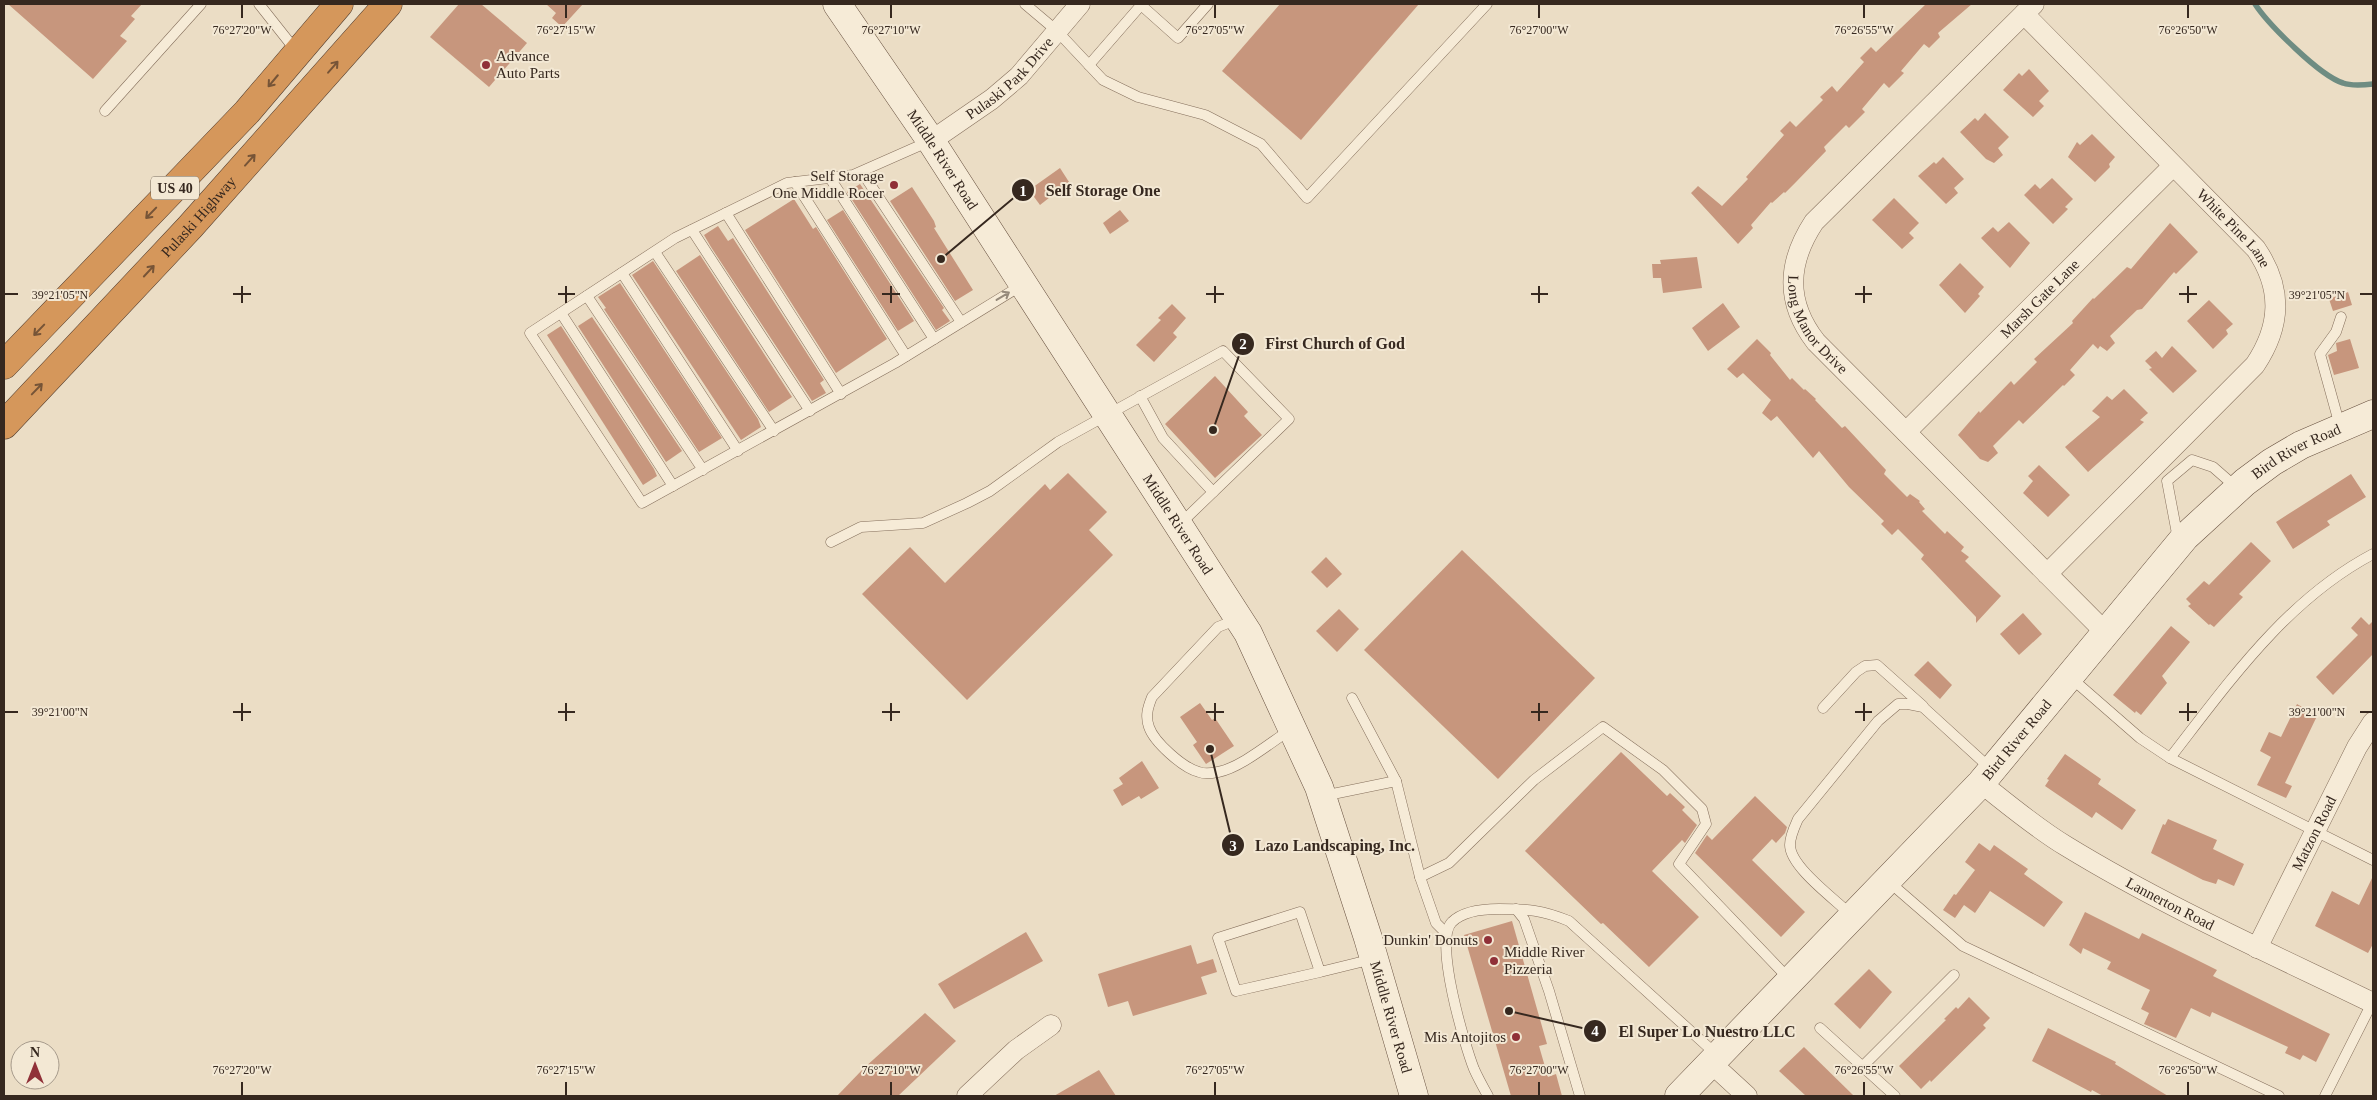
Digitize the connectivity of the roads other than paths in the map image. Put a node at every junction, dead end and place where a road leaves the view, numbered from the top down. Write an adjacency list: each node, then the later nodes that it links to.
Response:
1 (201, 4): 15 (lane)
2 (259, 4): 13 (lane)
3 (339, 4): 13 (highway, US 40)
4 (388, 4): 38 (highway, Pulaski Highway / US 40, one-way to 4)
5 (837, 4): 16 (street, Middle River Road)
6 (1025, 4): 12 (lane)
7 (1080, 4): 12 (street, Pulaski Park Drive)
8 (1141, 4): 9 (lane); 14 (lane)
9 (1208, 4)
10 (1487, 4): 14 (lane)
11 (2029, 9): 17 (street, White Pine Lane); 41 (street, Long Manor Drive)
12 (1057, 31): 14 (lane); 16 (street, Pulaski Park Drive)
13 (298, 52): 32 (highway, US 40, one-way to 32)
14 (1089, 65)
15 (105, 111)
16 (931, 141): 18 (lane); 25 (street, Middle River Road)
17 (2173, 166): 41 (street, Marsh Gate Lane); 51 (street, White Pine Lane)
18 (862, 172): 19 (lane); 29 (lane)
19 (830, 178): 20 (lane); 30 (lane)
20 (795, 182): 21 (lane); 31 (lane)
21 (726, 214): 22 (lane); 33 (lane)
22 (692, 230): 23 (lane); 35 (lane)
23 (655, 252): 24 (lane); 40 (lane)
24 (622, 273): 26 (lane); 42 (lane)
25 (1023, 284): 29 (lane, one-way to 25); 36 (street, Middle River Road)
26 (587, 296): 27 (lane); 43 (lane)
27 (561, 313): 44 (lane); 44 (lane)
28 (2341, 317): 39 (lane)
29 (961, 322): 30 (lane)
30 (934, 339): 31 (lane)
31 (906, 356): 33 (lane)
32 (4, 366)
33 (841, 394): 35 (lane)
34 (1140, 396): 36 (lane); 46 (lane); 46 (lane)
35 (810, 411): 40 (lane)
36 (1107, 414): 47 (street, Middle River Road); 48 (lane)
37 (2373, 414): 39 (street, Bird River Road)
38 (4, 425)
39 (2340, 427): 45 (street, Bird River Road)
40 (774, 431): 42 (lane)
41 (1906, 432): 51 (street, Long Manor Drive)
42 (738, 451): 43 (lane)
43 (703, 470): 44 (lane)
44 (673, 486)
45 (2237, 489): 49 (street, Bird River Road); 49 (lane)
46 (1213, 492): 47 (lane)
47 (1179, 525): 52 (street, Middle River Road)
48 (831, 542)
49 (2179, 545): 53 (street, Bird River Road)
50 (2373, 554): 60 (lane)
51 (2047, 574): 53 (street, Long Manor Drive)
52 (1239, 618): 59 (street, Middle River Road); 59 (lane)
53 (2105, 632): 54 (street, Bird River Road)
54 (2069, 676): 60 (lane); 61 (street, Bird River Road)
55 (1352, 698): 62 (lane)
56 (1923, 707): 57 (lane); 61 (lane); 69 (lane)
57 (1823, 708)
58 (2373, 722): 64 (street, Matzon Road)
59 (1293, 728): 63 (street, Middle River Road)
60 (2170, 758): 64 (lane)
61 (1986, 776): 67 (street, Bird River Road); 71 (street, Lannerton Road)
62 (1396, 781): 63 (lane); 66 (lane)
63 (1322, 797): 72 (street, Middle River Road)
64 (2316, 831): 65 (lane); 71 (street, Matzon Road)
65 (2373, 860)
66 (1420, 877): 70 (lane); 75 (lane)
67 (1887, 880): 69 (street, Bird River Road); 88 (lane)
68 (1516, 909): 70 (lane); 79 (lane); 84 (lane)
69 (1853, 916): 75 (street, Bird River Road)
70 (1446, 932): 83 (lane)
71 (2257, 948): 76 (street, Lannerton Road)
72 (1374, 959): 73 (lane); 82 (street, Middle River Road)
73 (1320, 972): 73 (lane)
74 (1954, 975): 80 (lane)
75 (1790, 981): 79 (street, Bird River Road)
76 (2373, 1002): 89 (lane)
77 (1051, 1025): 81 (street)
78 (1820, 1028): 80 (lane)
79 (1715, 1060): 85 (street, Bird River Road); 86 (street)
80 (1862, 1067): 87 (lane)
81 (967, 1096)
82 (1414, 1096)
83 (1488, 1096)
84 (1580, 1096)
85 (1679, 1096)
86 (1747, 1096)
87 (1894, 1096)
88 (2279, 1096)
89 (2325, 1096)

